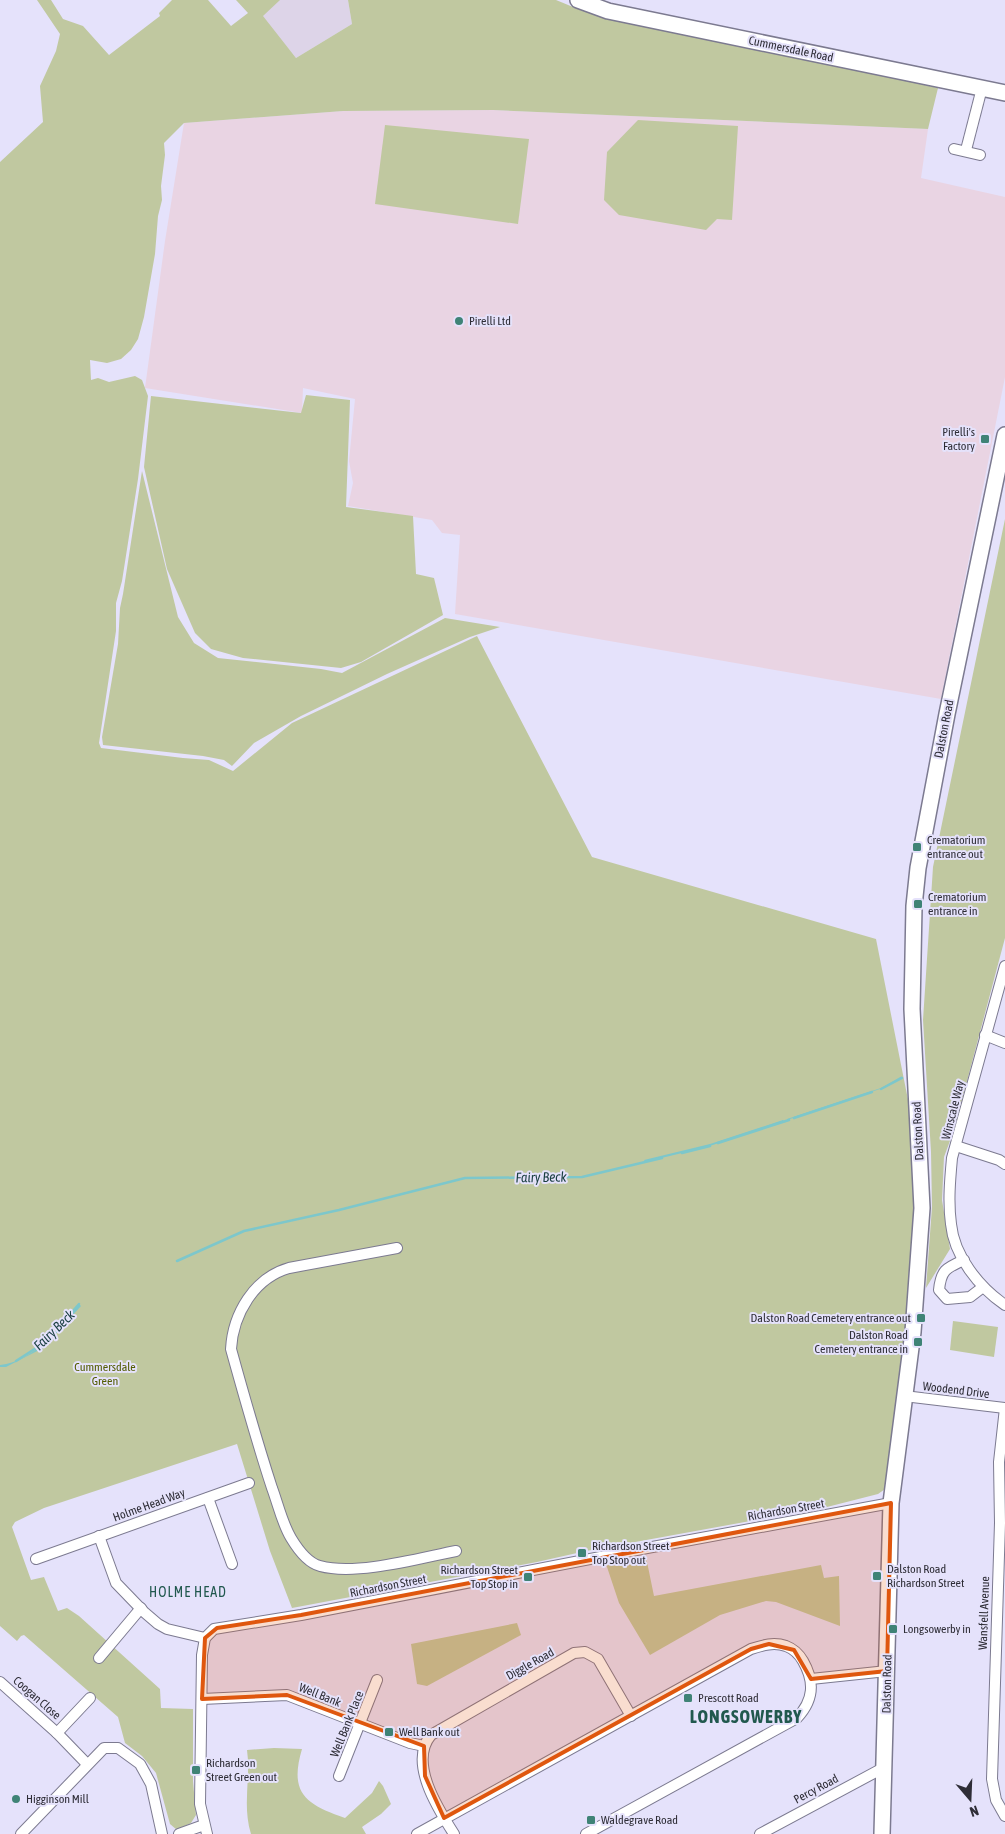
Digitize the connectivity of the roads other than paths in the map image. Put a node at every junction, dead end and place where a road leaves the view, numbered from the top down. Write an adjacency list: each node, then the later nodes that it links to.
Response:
1 (578, 0): 2 (main road, Cummersdale Road)
2 (982, 88): 3 (main road, Cummersdale Road); 5 (street)
3 (1005, 93)
4 (954, 149): 5 (street)
5 (966, 150): 6 (street)
6 (980, 154)
7 (1005, 435): 17 (main road, Dalston Road)
8 (1005, 966): 9 (street, Winscale Way)
9 (985, 1035): 10 (street); 11 (street, Winscale Way)
10 (1005, 1043)
11 (956, 1146): 12 (street); 14 (street, Winscale Way)
12 (1005, 1164)
13 (397, 1248): 24 (street)
14 (964, 1260): 15 (street, Winscale Way); 15 (street)
15 (983, 1287): 16 (street, Winscale Way)
16 (1005, 1305)
17 (904, 1396): 18 (street, Woodend Drive); 21 (main road, Dalston Road)
18 (1005, 1408): 22 (street, Wansfell Avenue)
19 (249, 1483): 20 (street, Holme Head Way)
20 (208, 1498): 23 (street, Holme Head Way); 26 (street)
21 (891, 1503): 28 (street, Richardson Street); 30 (main road, Dalston Road)
22 (1002, 1523): 43 (street, Wansfell Avenue)
23 (99, 1536): 25 (street, Holme Head Way); 27 (street)
24 (456, 1551)
25 (36, 1560)
26 (232, 1564)
27 (141, 1608): 28 (street); 29 (street)
28 (205, 1638): 35 (street)
29 (99, 1658)
30 (887, 1671): 31 (street); 41 (main road, Dalston Road)
31 (811, 1679): 36 (street); 51 (street)
32 (377, 1680): 37 (street, Well Bank Place)
33 (0, 1682): 38 (street, Coogan Close)
34 (90, 1698): 38 (street, Coogan Close)
35 (202, 1699): 37 (street, Well Bank); 45 (street)
36 (631, 1716): 39 (street, Diggle Road); 44 (street)
37 (361, 1725): 39 (street, Well Bank); 42 (street, Well Bank Place)
38 (57, 1732): 40 (street, Coogan Close)
39 (424, 1746): 44 (street)
40 (87, 1764): 46 (street); 47 (street)
41 (885, 1767): 52 (street, Percy Road); 53 (main road, Dalston Road)
42 (339, 1776)
43 (1005, 1816)
44 (444, 1818): 49 (street); 50 (street)
45 (206, 1829): 48 (street)
46 (21, 1834)
47 (162, 1834)
48 (179, 1834)
49 (417, 1834)
50 (454, 1834)
51 (586, 1834)
52 (760, 1834)
53 (882, 1834)

